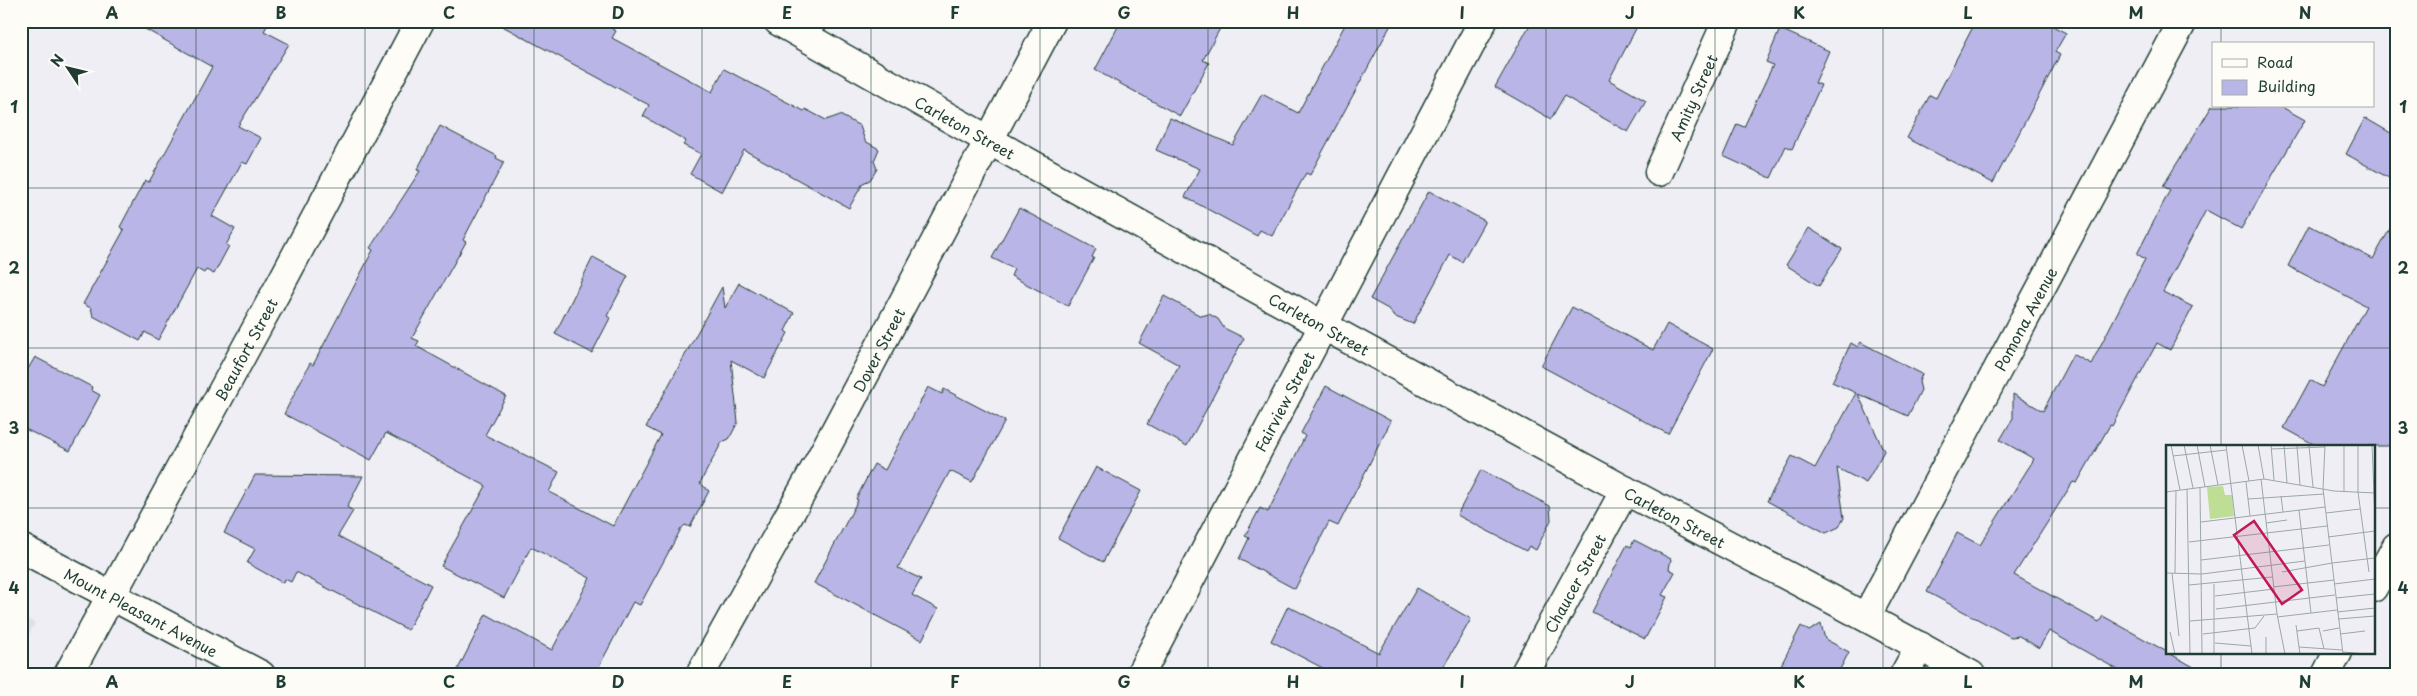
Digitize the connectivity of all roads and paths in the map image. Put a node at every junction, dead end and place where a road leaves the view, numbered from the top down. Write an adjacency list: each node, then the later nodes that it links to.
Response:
1 (420, 21): 14 (street, Beaufort Street)
2 (778, 21): 7 (street, Carleton Street)
3 (1052, 21): 7 (street, Dover Street)
4 (1483, 21): 9 (street, Fairview Street)
5 (1727, 21): 8 (street, Amity Street)
6 (2183, 21): 15 (street, Pomona Avenue)
7 (988, 141): 9 (street, Carleton Street); 20 (street, Dover Street)
8 (1659, 172)
9 (1323, 325): 10 (street, Carleton Street); 21 (street, Fairview Street)
10 (1625, 490): 15 (street, Carleton Street); 22 (street, Chaucer Street)
11 (2396, 546): 13 (street)
12 (21, 548): 14 (street, Mount Pleasant Avenue)
13 (2374, 586)
14 (111, 595): 18 (street, Beaufort Street); 19 (street, Mount Pleasant Avenue)
15 (1866, 617): 16 (street, Carleton Street)
16 (1920, 646): 23 (street); 24 (street)
17 (2337, 654): 25 (street)
18 (68, 675)
19 (261, 675)
20 (700, 675)
21 (1140, 675)
22 (1524, 675)
23 (1904, 675)
24 (1971, 675)
25 (2326, 675)

